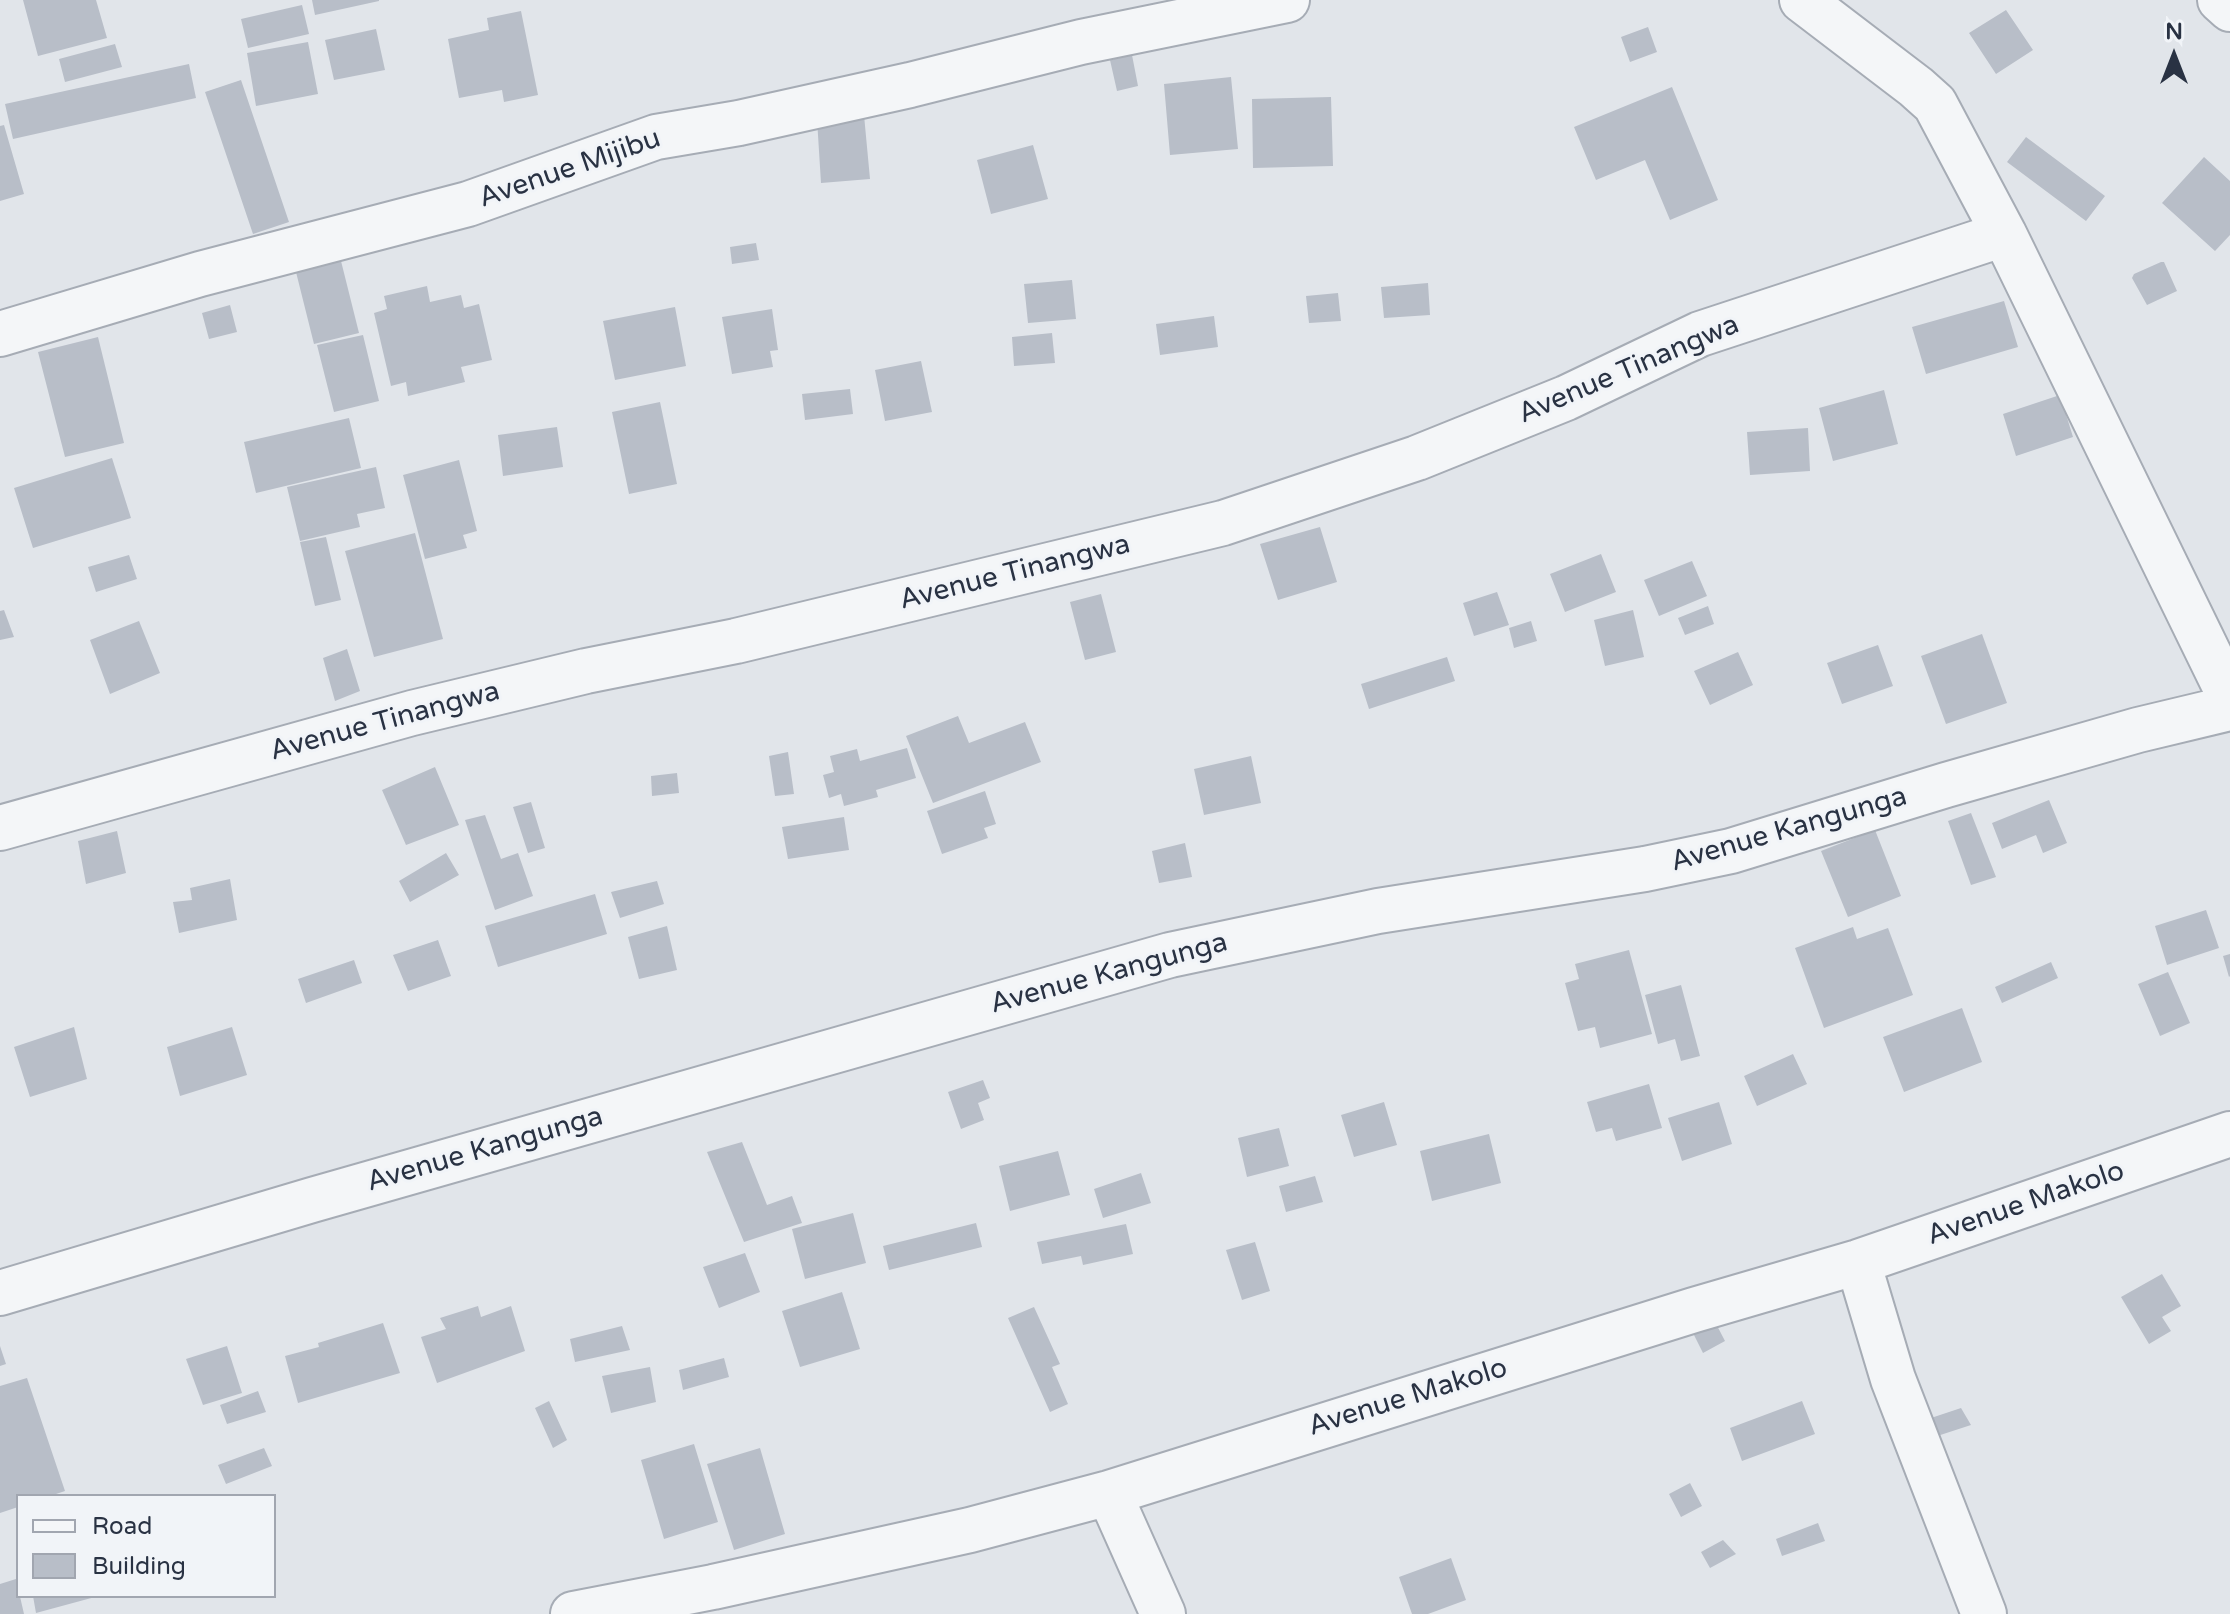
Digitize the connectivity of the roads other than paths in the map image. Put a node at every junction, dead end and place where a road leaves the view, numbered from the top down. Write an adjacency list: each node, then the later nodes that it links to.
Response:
1 (1287, 0): 6 (street, Avenue Mijibu)
2 (1802, 0): 5 (street)
3 (2220, 0): 4 (street)
4 (2230, 9)
5 (2004, 234): 7 (street); 9 (street, Avenue Tinangwa)
6 (0, 334)
7 (2230, 697)
8 (2230, 708): 12 (street, Avenue Kangunga)
9 (0, 828)
10 (2226, 1144): 11 (street, Avenue Makolo)
11 (1858, 1262): 13 (street, Avenue Makolo); 16 (street)
12 (0, 1293)
13 (1109, 1493): 14 (street, Avenue Makolo); 15 (street)
14 (573, 1614)
15 (1163, 1614)
16 (1984, 1614)

